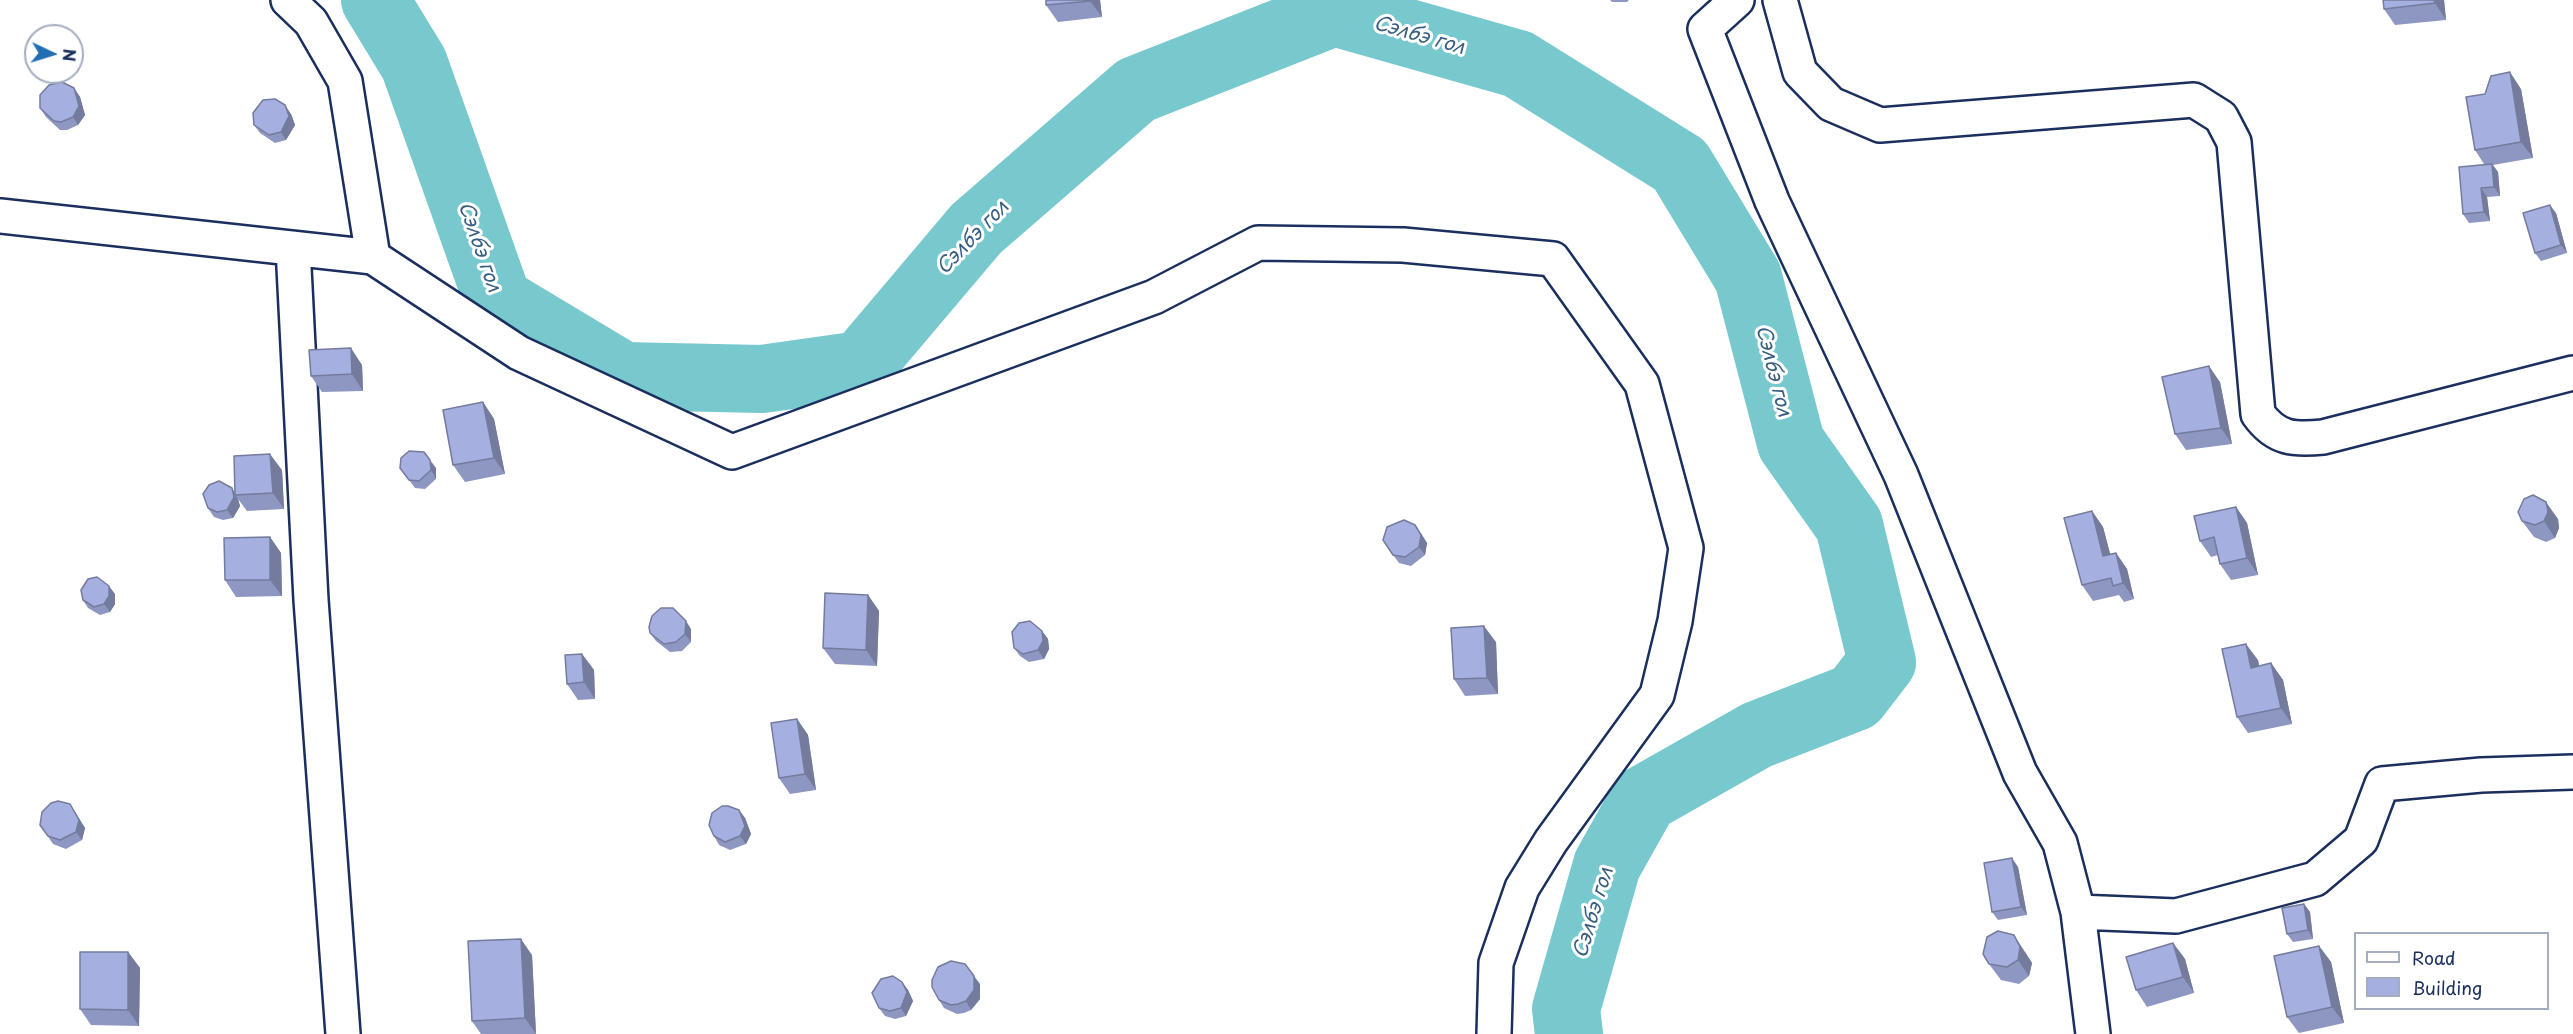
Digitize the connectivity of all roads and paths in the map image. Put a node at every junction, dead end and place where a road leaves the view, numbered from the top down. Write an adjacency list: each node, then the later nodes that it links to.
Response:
1 (288, 0): 6 (street)
2 (1737, 0): 9 (street)
3 (1780, 0): 7 (street)
4 (0, 216): 5 (street)
5 (293, 248): 6 (street); 10 (street)
6 (373, 257): 11 (street)
7 (2573, 374)
8 (2573, 772): 9 (street)
9 (2078, 912): 12 (street)
10 (343, 1034)
11 (1494, 1034)
12 (2093, 1034)

